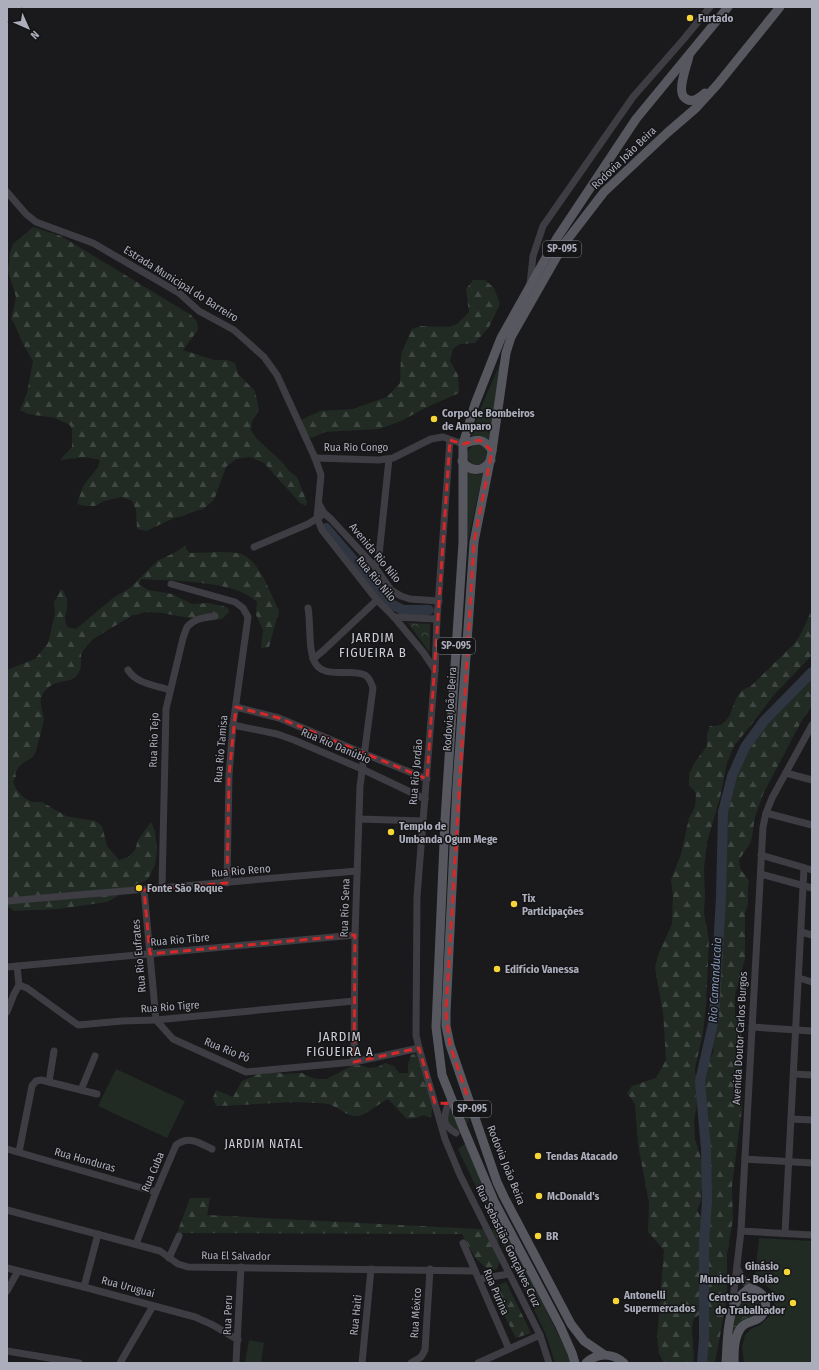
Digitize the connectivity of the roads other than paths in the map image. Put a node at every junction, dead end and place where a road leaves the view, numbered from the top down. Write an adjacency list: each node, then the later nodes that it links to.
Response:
1 (710, 7): 7 (street)
2 (728, 7): 4 (main road, Rodovia João Beira / SP-095)
3 (780, 7): 5 (main road, Rodovia João Beira / SP-095)
4 (690, 53): 5 (main road); 7 (main road, Rodovia João Beira / SP-095)
5 (717, 85): 10 (main road, Rodovia João Beira / SP-095)
6 (7, 192): 11 (street, Estrada Municipal do Barreiro)
7 (530, 288): 9 (main road, Rodovia João Beira / SP-095)
8 (450, 440): 9 (street, Rua Rio Congo); 12 (street, Rua Rio Congo); 21 (street, Rua Rio Jordão)
9 (463, 444): 10 (main road); 13 (main road, Rodovia João Beira / SP-095)
10 (492, 456): 13 (main road); 79 (main road, Rodovia João Beira / SP-095)
11 (315, 458): 12 (street, Rua Rio Congo); 14 (street, Estrada Municipal do Barreiro)
12 (389, 459): 18 (street)
13 (462, 461): 78 (main road, Rodovia João Beira / SP-095)
14 (319, 504): 15 (street, Avenida Rio Nilo); 16 (street, Estrada Municipal do Barreiro)
15 (324, 513): 16 (street); 18 (street, Avenida Rio Nilo)
16 (317, 518): 17 (street); 20 (street, Rua Rio Nilo)
17 (254, 547)
18 (375, 567): 21 (street, Avenida Rio Nilo)
19 (171, 584): 30 (street, Rua Rio Tamisa)
20 (377, 600): 24 (street, Rua Rio Nilo); 26 (street)
21 (439, 601): 25 (street, Rua Rio Jordão)
22 (308, 608): 26 (street)
23 (215, 616): 29 (street, Rua Rio Tejo)
24 (394, 617): 25 (street, Rua Rio Nilo); 28 (street)
25 (437, 619): 28 (street, Rua Rio Jordão)
26 (313, 659): 33 (street, Rua Rio Sena)
27 (128, 670): 29 (street)
28 (435, 670): 36 (street, Rua Rio Jordão)
29 (170, 690): 49 (street, Rua Rio Tejo)
30 (236, 707): 31 (street, Rua Rio Tamisa); 33 (street, Rua Rio Danúbio)
31 (234, 725): 34 (street, Rua Rio Danúbio); 47 (street, Rua Rio Tamisa)
32 (812, 725): 35 (street, Avenida Doutor Carlos Burgos)
33 (365, 754): 34 (street, Rua Rio Sena); 36 (street, Rua Rio Danúbio)
34 (362, 769): 38 (street, Rua Rio Danúbio); 40 (street, Rua Rio Sena)
35 (786, 772): 37 (street); 39 (street, Avenida Doutor Carlos Burgos)
36 (427, 779): 38 (street, Rua Rio Jordão)
37 (812, 780)
38 (425, 799): 41 (street, Rua Rio Jordão)
39 (766, 813): 42 (street); 43 (street, Avenida Doutor Carlos Burgos)
40 (359, 819): 41 (street); 45 (street, Rua Rio Sena)
41 (423, 821): 68 (street, Rua Rio Jordão)
42 (812, 825)
43 (761, 856): 44 (street); 46 (street, Avenida Doutor Carlos Burgos)
44 (808, 869): 48 (street)
45 (357, 872): 47 (street, Rua Rio Reno); 54 (street, Rua Rio Sena)
46 (761, 874): 48 (street); 65 (street, Avenida Doutor Carlos Burgos)
47 (227, 883): 49 (street, Rua Rio Reno)
48 (804, 886): 50 (street); 53 (street)
49 (162, 888): 51 (street, Rua Rio Reno)
50 (812, 888)
51 (144, 890): 52 (street, Rua Rio Reno); 56 (street, Rua Rio Eufrates)
52 (7, 901)
53 (801, 932): 55 (street); 59 (street)
54 (355, 935): 56 (street, Rua Rio Tibre); 62 (street, Rua Rio Sena)
55 (812, 935)
56 (150, 954): 57 (street, Rua Rio Tibre); 64 (street, Rua Rio Eufrates)
57 (17, 966): 58 (street, Rua Rio Tibre); 61 (street)
58 (7, 967)
59 (799, 978): 60 (street); 66 (street)
60 (812, 982)
61 (19, 985): 63 (street); 64 (street, Rua Rio Tigre)
62 (354, 1001): 64 (street, Rua Rio Tigre); 71 (street, Rua Rio Sena)
63 (7, 1012)
64 (156, 1020): 71 (street, Rua Rio Pó)
65 (752, 1027): 66 (street); 88 (street, Avenida Doutor Carlos Burgos)
66 (796, 1030): 67 (street); 72 (street)
67 (812, 1031)
68 (419, 1048): 71 (street, Rua Rio Pó); 77 (street, Rua Rio Jordão)
69 (54, 1050): 74 (street)
70 (95, 1056): 75 (street)
71 (354, 1062)
72 (794, 1074): 73 (street); 80 (street)
73 (812, 1075)
74 (49, 1082): 75 (street); 87 (street)
75 (81, 1090): 76 (street)
76 (97, 1094)
77 (435, 1103): 78 (street); 84 (street, Rua Sebastião Gonçalves Cruz)
78 (451, 1104): 79 (main road); 83 (main road, Rodovia João Beira / SP-095); 83 (street)
79 (470, 1104): 82 (main road, Rodovia João Beira / SP-095)
80 (791, 1119): 81 (street); 89 (street)
81 (812, 1120)
82 (476, 1121): 83 (main road); 119 (main road, Rodovia João Beira / SP-095)
83 (460, 1131): 84 (street); 127 (main road, Rodovia João Beira / SP-095)
84 (445, 1139): 108 (street, Rua Sebastião Gonçalves Cruz)
85 (7, 1149): 87 (street, Rua Honduras)
86 (212, 1149): 91 (street, Rua Cuba)
87 (19, 1152): 91 (street, Rua Honduras)
88 (745, 1159): 89 (street); 93 (street, Avenida Doutor Carlos Burgos)
89 (789, 1162): 90 (street); 94 (street)
90 (812, 1163)
91 (156, 1192): 99 (street, Rua Cuba)
92 (7, 1210): 95 (street, Rua El Salvador)
93 (741, 1231): 94 (street); 103 (street, Avenida Doutor Carlos Burgos)
94 (785, 1233): 96 (street)
95 (98, 1234): 99 (street, Rua El Salvador); 110 (street)
96 (812, 1235)
97 (179, 1236): 100 (street)
98 (463, 1243): 107 (street, Rua Purina)
99 (136, 1244): 100 (street, Rua El Salvador)
100 (170, 1258): 101 (street, Rua El Salvador)
101 (241, 1267): 104 (street, Rua El Salvador); 116 (street, Rua Peru)
102 (7, 1268): 106 (street, Rua Uruguai)
103 (736, 1268): 111 (street); 114 (street, Avenida Doutor Carlos Burgos)
104 (372, 1269): 105 (street, Rua El Salvador); 123 (street, Rua Haiti)
105 (430, 1269): 107 (street, Rua El Salvador); 124 (street, Rua México)
106 (18, 1271): 110 (street, Rua Uruguai); 112 (street)
107 (476, 1271): 109 (street, Rua Purina)
108 (509, 1274): 109 (street); 115 (street, Rua Sebastião Gonçalves Cruz)
109 (479, 1279): 117 (street, Rua Purina)
110 (84, 1286): 113 (street, Rua Uruguai)
111 (750, 1288): 114 (main road); 131 (main road)
112 (7, 1291)
113 (153, 1306): 116 (street, Rua Uruguai); 121 (street)
114 (731, 1312): 130 (main road, Avenida Doutor Carlos Burgos)
115 (540, 1335): 117 (street); 126 (street, Rua Sebastião Gonçalves Cruz)
116 (238, 1340): 122 (street, Rua Peru)
117 (509, 1349): 125 (street)
118 (7, 1351): 120 (street)
119 (603, 1354): 128 (main road); 129 (main road, SP-095)
120 (79, 1363)
121 (120, 1363)
122 (236, 1363)
123 (362, 1363)
124 (412, 1363)
125 (478, 1363)
126 (550, 1363)
127 (575, 1363)
128 (586, 1363)
129 (624, 1363)
130 (726, 1363)
131 (734, 1363)

